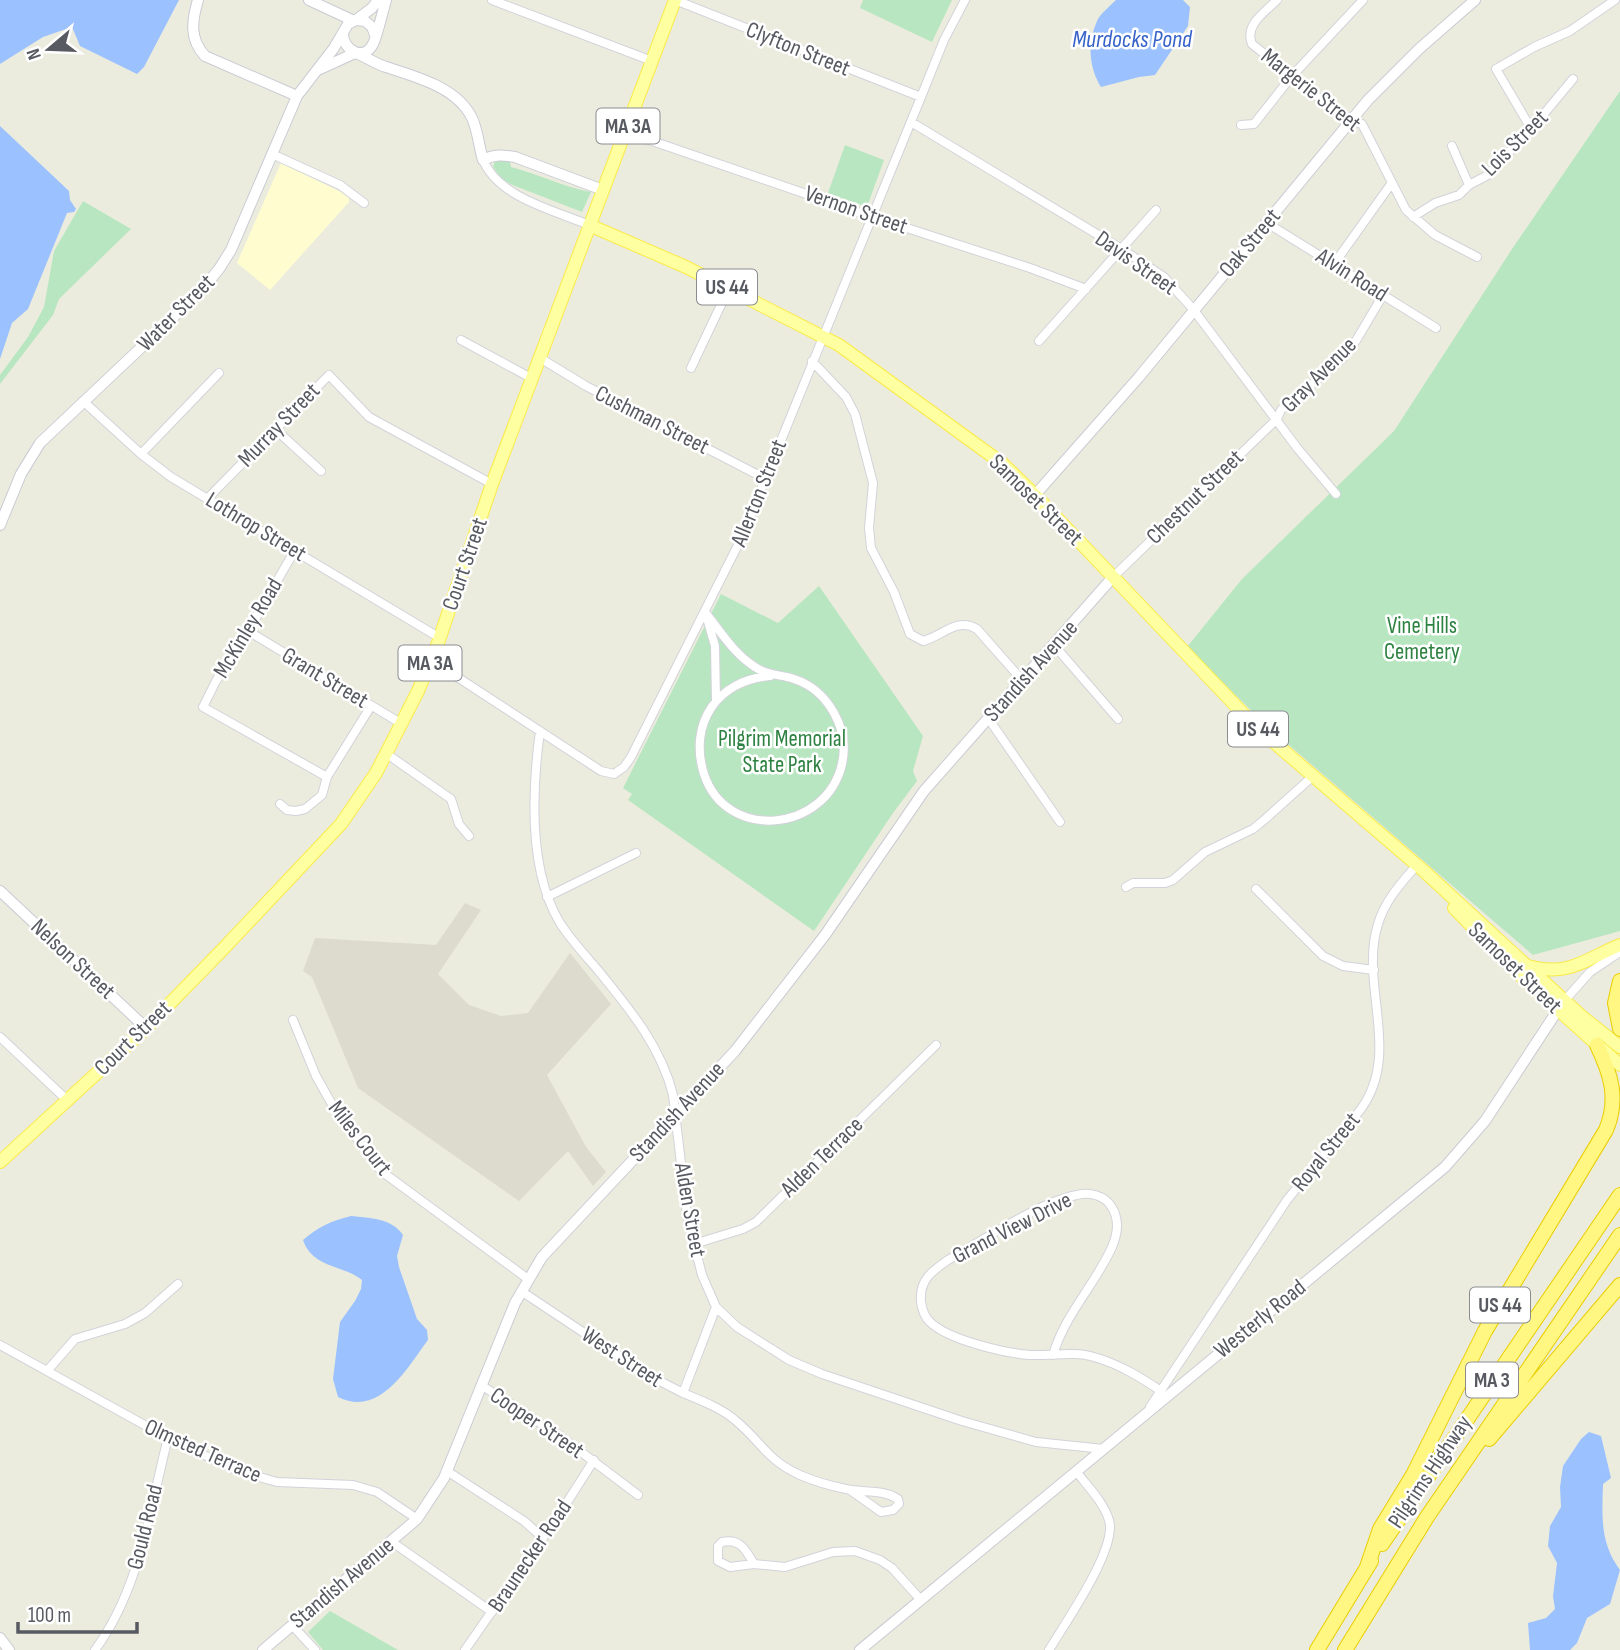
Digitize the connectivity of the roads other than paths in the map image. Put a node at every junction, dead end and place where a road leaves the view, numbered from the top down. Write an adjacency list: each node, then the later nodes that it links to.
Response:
1 (198, 0): 21 (street)
2 (309, 0): 12 (street)
3 (378, 0): 12 (street)
4 (386, 0): 14 (street)
5 (492, 0): 16 (street)
6 (675, 0): 16 (main road, Court Street / MA 3A); 22 (street, Clyfton Street)
7 (965, 0): 22 (street, Allerton Street)
8 (1277, 0): 19 (street, Margerie Street)
9 (1363, 0): 19 (street)
10 (1615, 0): 26 (street)
11 (1470, 2): 23 (street, Oak Street)
12 (355, 21): 13 (street); 14 (street)
13 (343, 31): 15 (street); 18 (street, Water Street)
14 (375, 39): 15 (street); 17 (street)
15 (356, 53): 17 (street); 18 (street, Water Street)
16 (652, 61): 27 (main road, Court Street / MA 3A)
17 (396, 69): 30 (street)
18 (313, 74): 21 (street, Water Street)
19 (1291, 77): 23 (street, Margerie Street); 25 (street)
20 (1573, 79): 26 (street, Lois Street)
21 (297, 96): 29 (street, Water Street)
22 (921, 97): 24 (street, Allerton Street)
23 (1351, 120): 31 (street, Margerie Street); 38 (street, Oak Street)
24 (911, 122): 36 (street, Allerton Street); 40 (street, Davis Street)
25 (1241, 125)
26 (1529, 125): 32 (street, Lois Street)
27 (626, 132): 33 (main road, Court Street / MA 3A); 36 (street, Vernon Street)
28 (1452, 146): 32 (street)
29 (272, 154): 34 (street); 56 (street, Water Street)
30 (483, 160): 33 (street); 39 (street)
31 (1391, 184): 37 (street, Margerie Street); 42 (street)
32 (1469, 185): 37 (street, Lois Street)
33 (603, 190): 39 (main road, Court Street / MA 3A)
34 (364, 203)
35 (1156, 209): 40 (street)
36 (873, 217): 44 (street, Vernon Street); 48 (street, Allerton Street)
37 (1413, 217): 41 (street, Margerie Street)
38 (1267, 223): 42 (street, Alvin Road); 46 (street, Oak Street)
39 (589, 225): 43 (main road, Samoset Street / US 44); 51 (main road, Court Street / MA 3A)
40 (1120, 248): 44 (street); 46 (street, Davis Street)
41 (1477, 257)
42 (1334, 264): 45 (street, Alvin Road)
43 (729, 288): 48 (main road, Samoset Street / US 44); 53 (street)
44 (1086, 289): 50 (street)
45 (1383, 295): 47 (street, Alvin Road); 57 (street, Gray Avenue)
46 (1193, 309): 57 (street, Davis Street); 64 (street, Oak Street)
47 (1436, 328)
48 (823, 335): 52 (street, Allerton Street); 64 (main road, Samoset Street / US 44)
49 (461, 340): 55 (street)
50 (1039, 341)
51 (540, 358): 55 (main road, Court Street / MA 3A); 61 (street, Cushman Street)
52 (812, 360): 61 (street, Allerton Street); 75 (street)
53 (691, 368)
54 (219, 373): 59 (street)
55 (531, 378): 62 (main road, Court Street / MA 3A)
56 (83, 401): 59 (street, Lothrop Street); 66 (street, Water Street)
57 (1277, 419): 63 (street, Davis Street); 68 (street, Chestnut Street)
58 (275, 429): 60 (street); 62 (street, Murray Street); 65 (street, Murray Street)
59 (141, 454): 65 (street, Lothrop Street)
60 (321, 471)
61 (766, 479): 69 (street, Allerton Street)
62 (492, 484): 71 (main road, Court Street / MA 3A)
63 (1336, 494)
64 (1035, 495): 68 (main road, Samoset Street / US 44)
65 (208, 498): 67 (street, Lothrop Street)
66 (0, 525)
67 (295, 550): 70 (street, McKinley Road); 71 (street, Lothrop Street)
68 (1114, 577): 72 (street, Standish Avenue); 84 (main road, Samoset Street / US 44)
69 (705, 612): 74 (street); 76 (street); 81 (street, Allerton Street)
70 (248, 631): 77 (street, Grant Street); 83 (street, McKinley Road)
71 (440, 638): 73 (main road, Court Street / MA 3A)
72 (1053, 644): 75 (street, Standish Avenue); 79 (street)
73 (431, 660): 80 (main road, Court Street / MA 3A); 81 (street, Allerton Street)
74 (770, 676): 76 (street); 76 (street)
75 (1022, 680): 78 (street, Standish Avenue)
76 (716, 701)
77 (371, 706): 80 (street, Grant Street); 83 (street)
78 (988, 718): 86 (street); 109 (street, Standish Avenue)
79 (1118, 719)
80 (402, 724): 82 (main road, Court Street / MA 3A)
81 (540, 731): 93 (street, Alden Street)
82 (387, 754): 87 (street); 101 (main road, Court Street / MA 3A)
83 (327, 777): 85 (street)
84 (1312, 777): 89 (main road, Samoset Street / US 44); 90 (street)
85 (280, 804)
86 (1060, 822)
87 (469, 836)
88 (636, 853): 93 (street)
89 (1416, 866): 96 (main road, Samoset Street / US 44); 97 (street, Royal Street); 99 (main road, Samoset Street / US 44)
90 (1126, 887)
91 (1256, 889): 97 (street)
92 (0, 891): 101 (street, Nelson Street)
93 (547, 897): 109 (street, Alden Street)
94 (1620, 945): 96 (main road)
95 (1620, 952): 99 (street, Westerly Road)
96 (1527, 965): 99 (main road, Samoset Street / US 44)
97 (1374, 970): 123 (street, Royal Street)
98 (1620, 981): 102 (highway)
99 (1562, 1005): 105 (main road, Samoset Street / US 44); 106 (main road, Samoset Street / US 44); 125 (street, Westerly Road)
100 (293, 1020): 114 (street, Miles Court)
101 (146, 1028): 108 (main road, Court Street / MA 3A)
102 (1620, 1029)
103 (0, 1037): 108 (street)
104 (936, 1045): 113 (street, Alden Terrace)
105 (1597, 1045): 107 (main road, Samoset Street); 138 (highway, US 44)
106 (1620, 1047)
107 (1620, 1065)
108 (67, 1100): 110 (main road, Court Street / MA 3A)
109 (675, 1113): 113 (street, Alden Street); 114 (street, Standish Avenue)
110 (0, 1162)
111 (1620, 1195): 138 (highway, Pilgrims Highway / MA 3)
112 (1620, 1235): 133 (highway, Pilgrims Highway / US 44)
113 (694, 1244): 118 (street, Alden Street)
114 (528, 1279): 117 (street, Standish Avenue)
115 (178, 1284): 121 (street)
116 (1620, 1285): 133 (highway)
117 (520, 1291): 122 (street, Standish Avenue); 124 (street, West Street)
118 (716, 1307): 124 (street, West Street); 127 (street, Alden Street)
119 (0, 1345): 121 (street, Olmsted Terrace)
120 (1053, 1355): 120 (street, Grand View Drive); 123 (street, Grand View Drive)
121 (47, 1371): 126 (street, Olmsted Terrace)
122 (481, 1385): 128 (street, Cooper Street); 129 (street, Standish Avenue)
123 (1161, 1391): 125 (street, Royal Street)
124 (683, 1393): 131 (street)
125 (1147, 1412): 127 (street, Westerly Road)
126 (168, 1438): 134 (street, Olmsted Terrace); 144 (street, Gould Road)
127 (1104, 1448): 130 (street, Westerly Road)
128 (594, 1460): 132 (street, Cooper Street); 135 (street, Braunecker Road)
129 (447, 1471): 134 (street, Standish Avenue); 135 (street)
130 (1076, 1471): 139 (street, Westerly Road); 149 (street)
131 (850, 1490): 131 (street)
132 (638, 1495)
133 (1441, 1496): 151 (highway, Pilgrims Highway / US 44)
134 (417, 1519): 136 (street, Standish Avenue)
135 (543, 1538): 140 (street, Braunecker Road)
136 (391, 1542): 140 (street); 141 (street, Standish Avenue)
137 (754, 1564): 137 (street); 139 (street)
138 (1367, 1567): 150 (highway, Pilgrims Highway / US 44)
139 (920, 1599): 148 (street, Westerly Road)
140 (492, 1612): 147 (street, Braunecker Road)
141 (292, 1625): 145 (street, Standish Avenue); 146 (street)
142 (0, 1639): 143 (street)
143 (9, 1650)
144 (95, 1650)
145 (262, 1650)
146 (315, 1650)
147 (465, 1650)
148 (860, 1650)
149 (1049, 1650)
150 (1317, 1650)
151 (1345, 1650)

